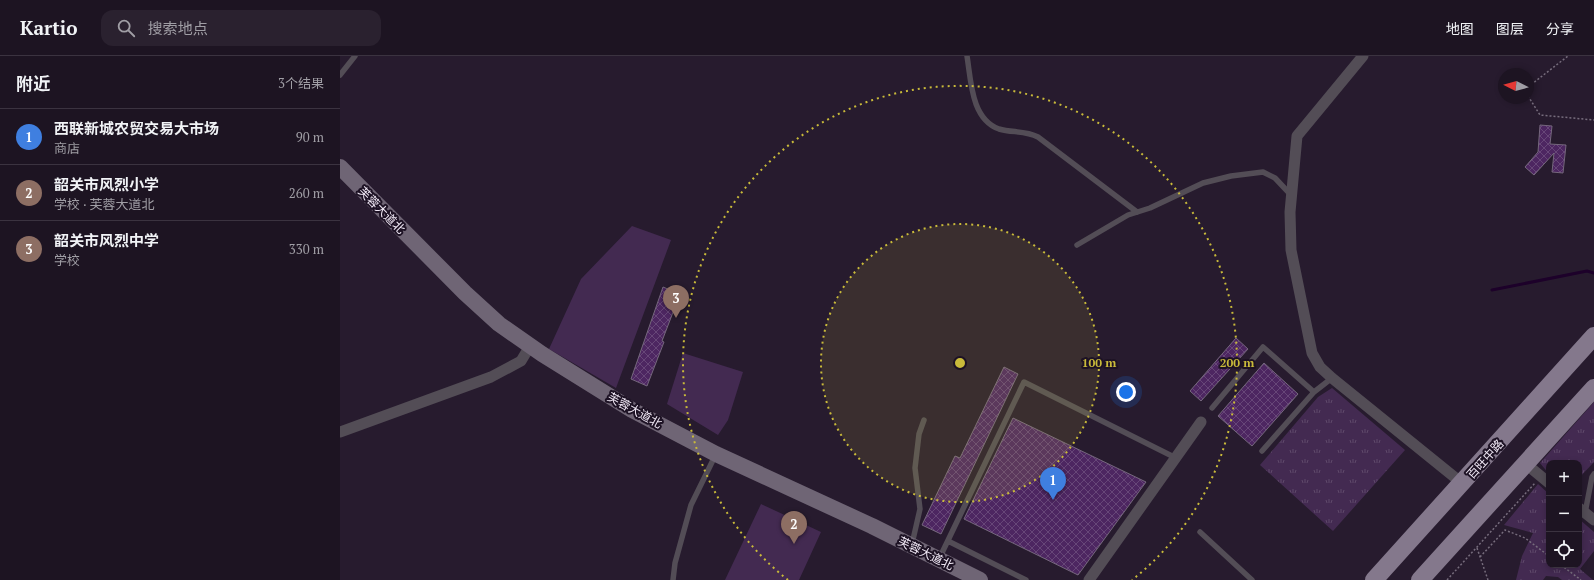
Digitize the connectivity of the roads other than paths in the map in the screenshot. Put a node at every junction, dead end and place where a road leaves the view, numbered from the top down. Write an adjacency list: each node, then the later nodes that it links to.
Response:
1 (355, 56): 4 (lane)
2 (967, 56): 7 (lane)
3 (1363, 56): 6 (street)
4 (340, 75)
5 (340, 167): 10 (main road, 芙蓉大道北)
6 (1292, 196): 7 (lane); 11 (street)
7 (1137, 212): 8 (lane)
8 (1076, 245)
9 (1594, 336): 24 (main road, 百旺中路)
10 (530, 346): 17 (street); 19 (main road, 芙蓉大道北)
11 (1332, 378): 13 (lane); 24 (street)
12 (1594, 388): 21 (main road)
13 (1314, 392): 14 (lane); 18 (lane)
14 (1212, 408)
15 (924, 420): 30 (lane)
16 (1201, 422): 20 (street)
17 (340, 432)
18 (1262, 451)
19 (716, 454): 30 (main road, 芙蓉大道北); 32 (lane)
20 (1176, 458): 29 (lane); 35 (street)
21 (1526, 464): 23 (street); 38 (main road)
22 (1594, 474): 25 (lane)
23 (1545, 480)
24 (1463, 484): 37 (main road, 百旺中路)
25 (1588, 497): 26 (lane); 27 (lane)
26 (1594, 502)
27 (1586, 513)
28 (1200, 532): 36 (lane)
29 (948, 540): 31 (lane); 34 (lane)
30 (912, 546): 31 (main road, 芙蓉大道北)
31 (939, 560): 33 (main road, 芙蓉大道北)
32 (673, 580)
33 (980, 580)
34 (1026, 580)
35 (1089, 580)
36 (1252, 580)
37 (1374, 580)
38 (1420, 580)

